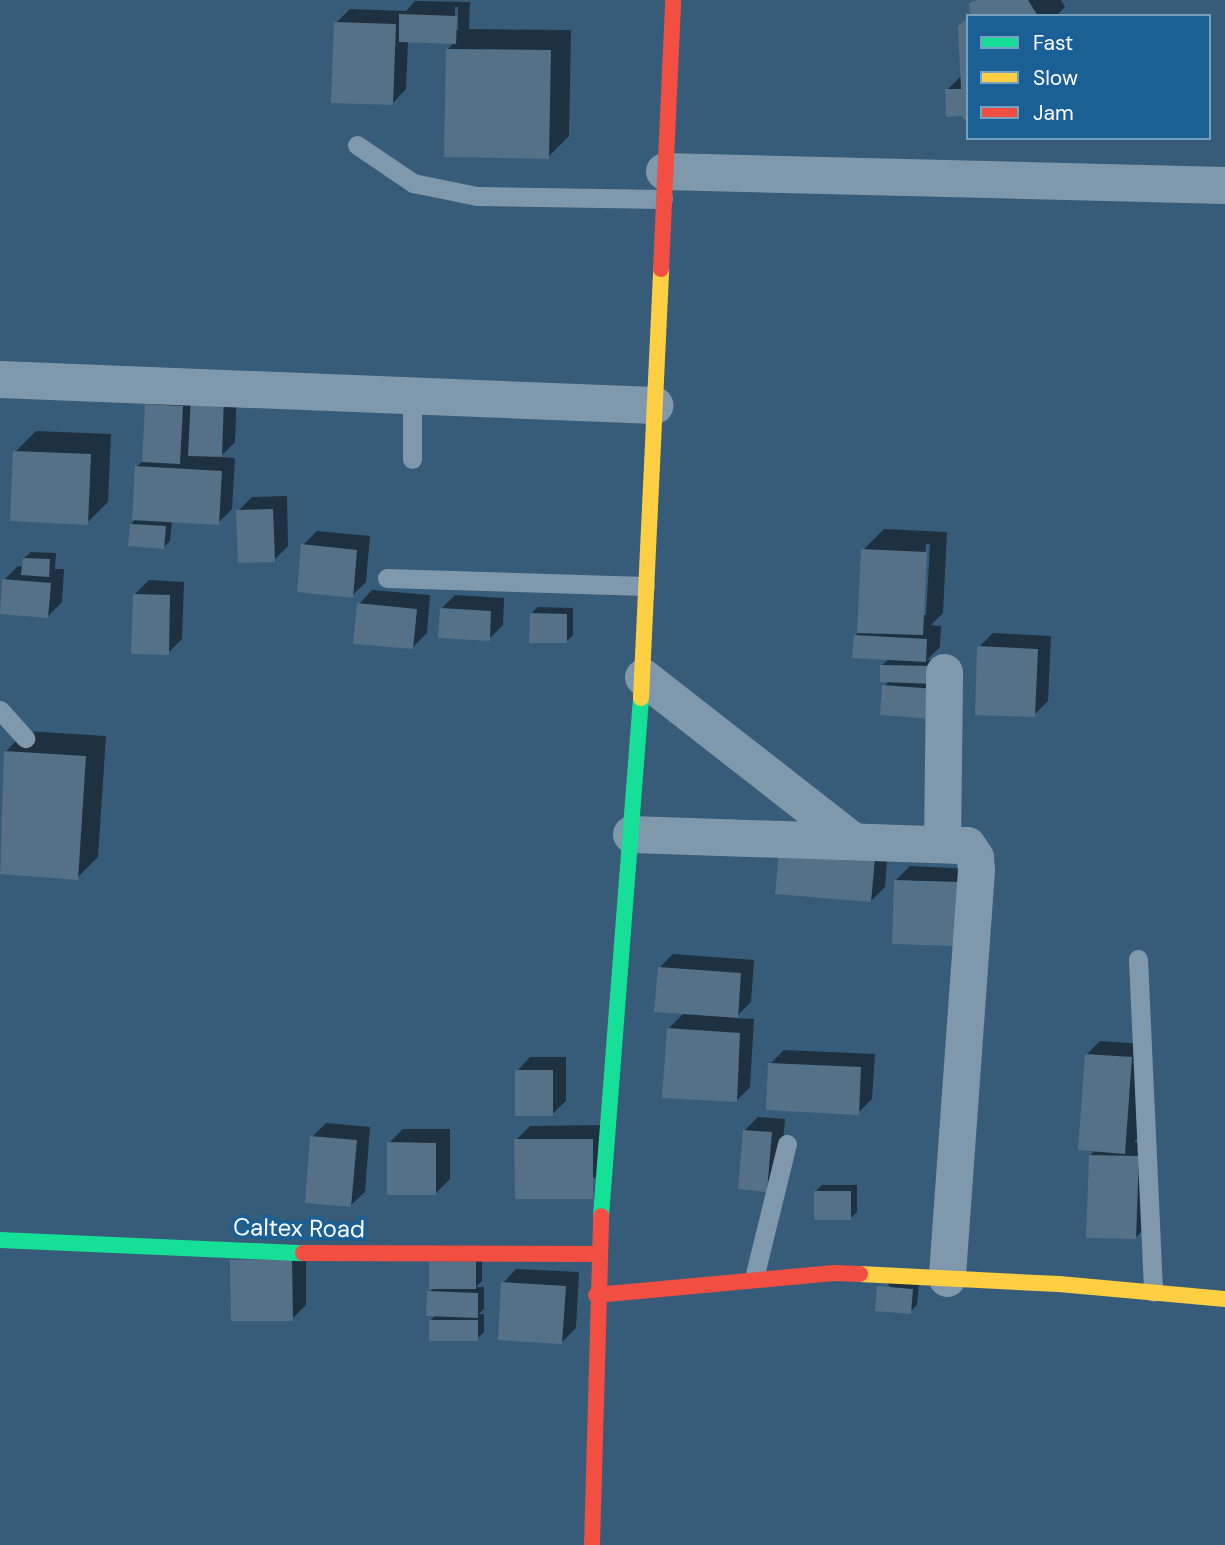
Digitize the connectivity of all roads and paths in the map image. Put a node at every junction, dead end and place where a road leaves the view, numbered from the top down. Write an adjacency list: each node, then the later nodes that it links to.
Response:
1 (673, 0): 3 (street)
2 (358, 145): 3 (lane)
3 (663, 185): 4 (street); 7 (street)
4 (1225, 185)
5 (0, 379): 6 (street)
6 (412, 394): 7 (street); 8 (lane)
7 (654, 405): 10 (street)
8 (412, 459)
9 (387, 578): 10 (lane)
10 (645, 586): 12 (street)
11 (944, 672): 17 (street)
12 (643, 677): 15 (street); 16 (street)
13 (0, 710): 14 (lane)
14 (25, 738)
15 (631, 834): 16 (street); 21 (street)
16 (852, 840): 17 (street)
17 (942, 843): 23 (street)
18 (1138, 959): 24 (lane)
19 (787, 1144): 22 (lane)
20 (0, 1240): 21 (street, Caltex Road)
21 (598, 1254): 25 (street)
22 (754, 1278): 23 (street); 25 (street)
23 (947, 1278): 24 (street)
24 (1153, 1292): 26 (street)
25 (596, 1295): 27 (street)
26 (1225, 1299)
27 (592, 1545)

